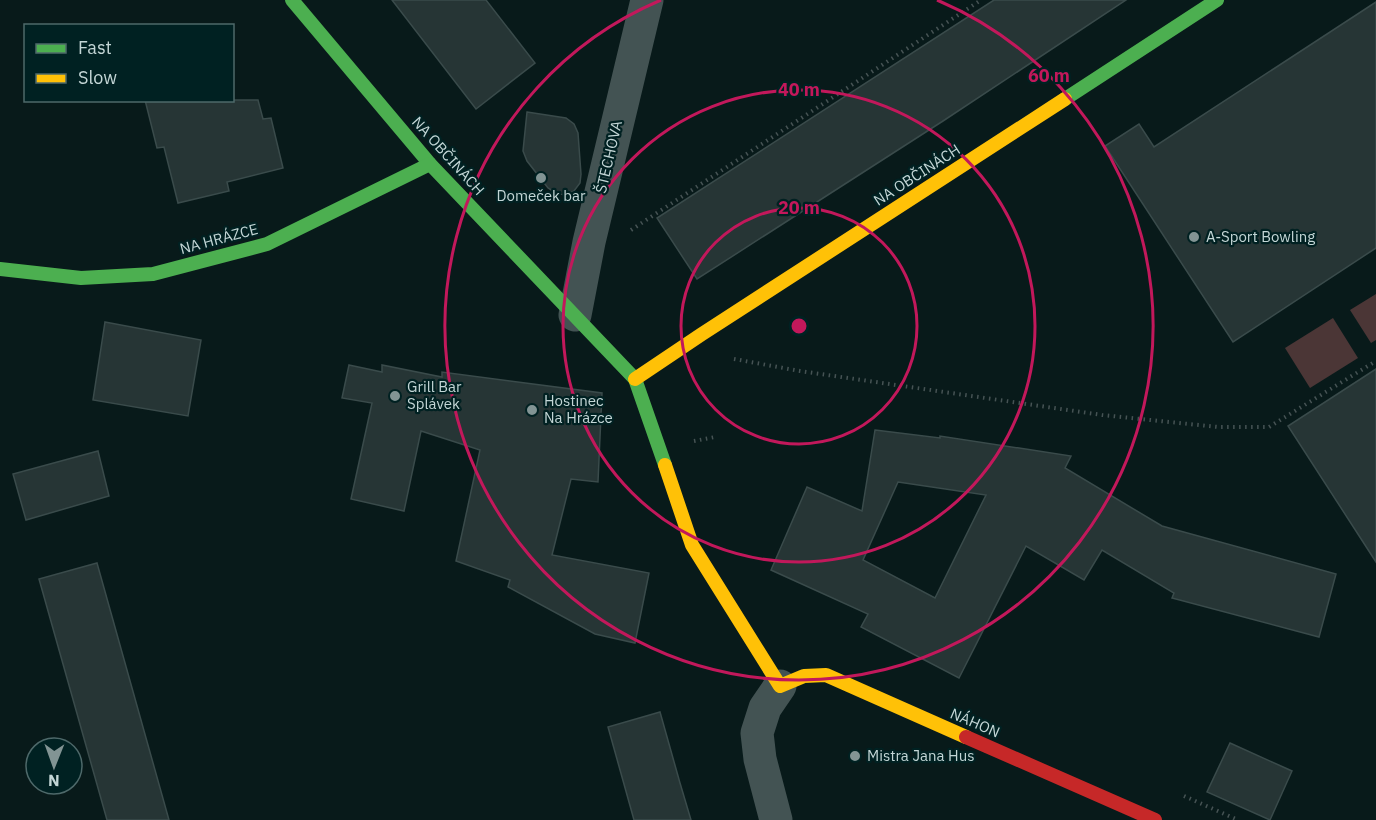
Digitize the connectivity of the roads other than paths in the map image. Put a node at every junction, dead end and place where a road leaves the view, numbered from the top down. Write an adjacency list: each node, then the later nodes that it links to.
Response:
1 (292, 0): 4 (street, NA OBČINÁCH)
2 (647, 0): 6 (street, ŠTECHOVA)
3 (1217, 0): 7 (street, NA OBČINÁCH)
4 (430, 164): 5 (street, NA HRÁZCE); 6 (street, NA OBČINÁCH)
5 (0, 269)
6 (575, 315): 7 (street, NA OBČINÁCH)
7 (635, 379): 8 (street, NA OBČINÁCH)
8 (780, 686): 9 (street); 10 (street, NÁHON)
9 (776, 820)
10 (1155, 820)

